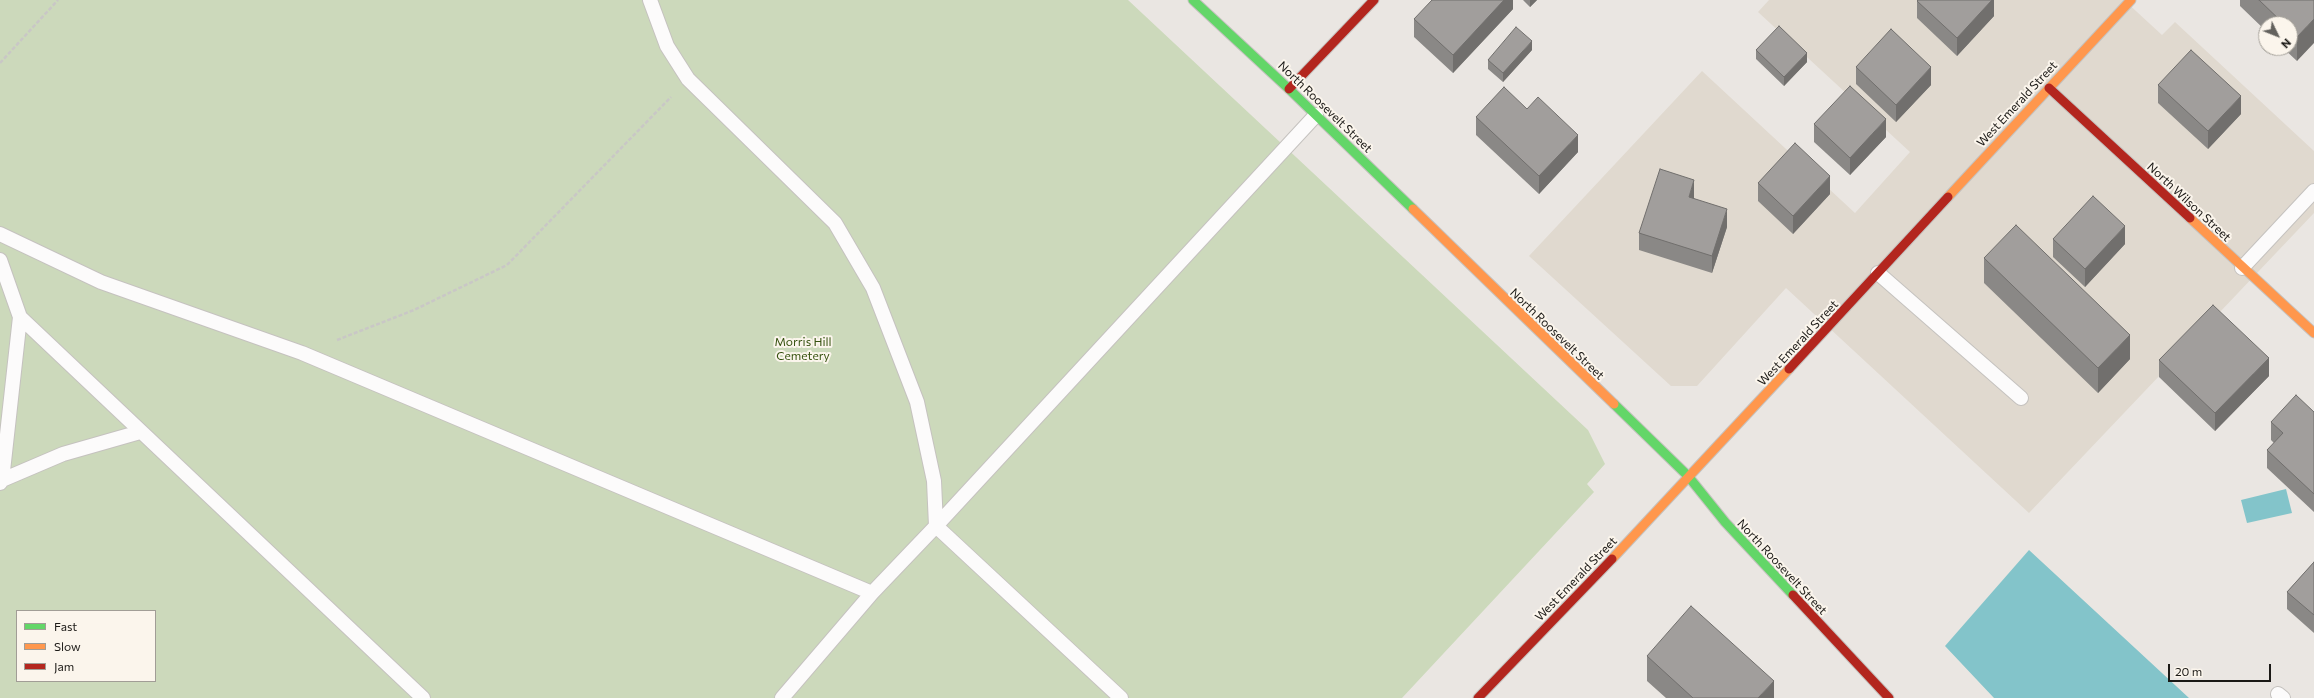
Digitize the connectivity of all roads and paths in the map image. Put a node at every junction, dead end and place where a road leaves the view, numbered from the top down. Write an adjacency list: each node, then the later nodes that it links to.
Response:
1 (58, 0): 6 (path)
2 (650, 0): 7 (lane)
3 (1193, 0): 9 (street, North Roosevelt Street)
4 (1374, 0): 9 (street)
5 (2131, 0): 8 (street, West Emerald Street)
6 (0, 63)
7 (688, 79): 18 (path); 23 (lane)
8 (2049, 88): 14 (street, North Wilson Street); 15 (street, West Emerald Street)
9 (1289, 89): 10 (street, North Roosevelt Street)
10 (1316, 115): 21 (street, North Roosevelt Street); 23 (lane)
11 (2314, 191): 14 (lane)
12 (0, 234): 18 (lane)
13 (0, 260): 16 (lane)
14 (2242, 268): 17 (street, North Wilson Street)
15 (1878, 273): 19 (lane); 21 (street, West Emerald Street)
16 (20, 317): 20 (lane); 22 (lane)
17 (2314, 333)
18 (302, 353): 24 (lane)
19 (2021, 398)
20 (140, 432): 22 (lane); 25 (lane)
21 (1688, 476): 28 (street, West Emerald Street); 29 (street, North Roosevelt Street)
22 (1, 481)
23 (936, 526): 24 (lane); 27 (lane)
24 (872, 593): 26 (lane)
25 (423, 698)
26 (782, 698)
27 (1121, 698)
28 (1478, 698)
29 (1889, 698)

